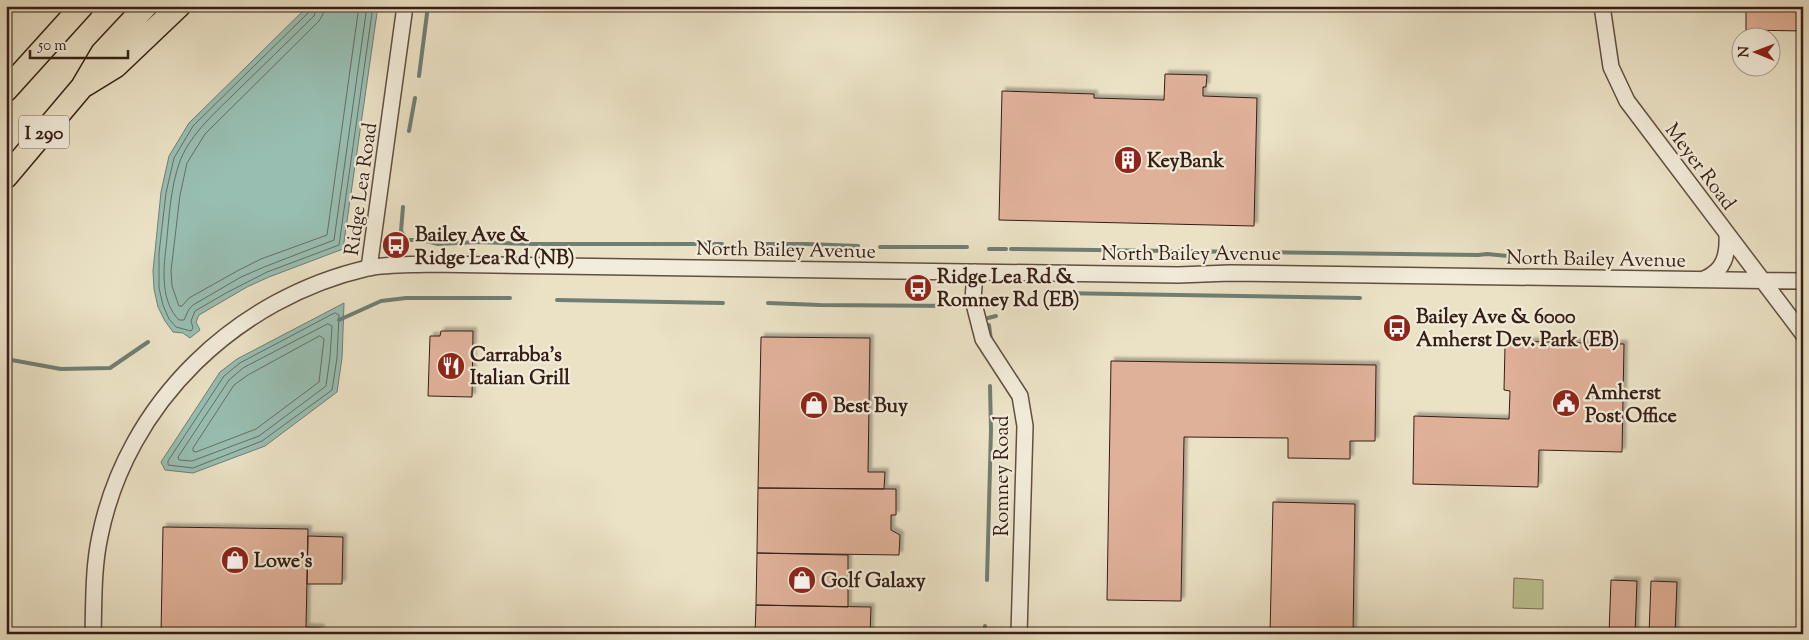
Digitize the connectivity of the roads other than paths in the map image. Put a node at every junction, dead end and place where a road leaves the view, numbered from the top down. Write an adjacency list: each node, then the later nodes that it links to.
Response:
1 (82, 6): 7 (highway, I 290)
2 (146, 6): 6 (highway, I 290)
3 (178, 6): 6 (highway)
4 (405, 6): 10 (street, Ridge Lea Road)
5 (1602, 6): 9 (street, Meyer Road)
6 (82, 87): 8 (highway, I 290)
7 (6, 90)
8 (6, 177)
9 (1727, 235): 12 (street); 13 (street, Meyer Road)
10 (369, 268): 11 (street, North Bailey Avenue); 16 (street, Ridge Lea Road)
11 (975, 272): 12 (street, North Bailey Avenue); 17 (street, Romney Road)
12 (1704, 279): 13 (street, North Bailey Avenue)
13 (1761, 280): 14 (street, North Bailey Avenue); 15 (street, Meyer Road)
14 (1803, 281)
15 (1803, 334)
16 (92, 634)
17 (1019, 634)

